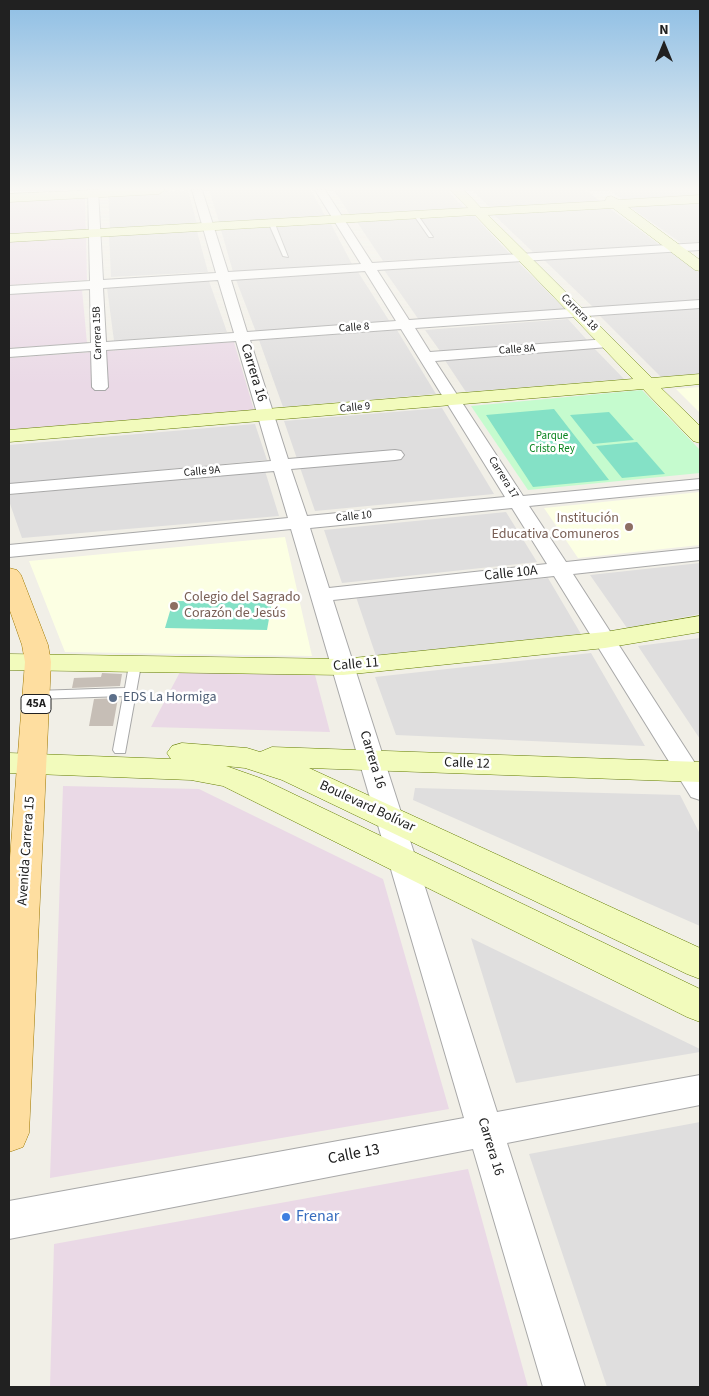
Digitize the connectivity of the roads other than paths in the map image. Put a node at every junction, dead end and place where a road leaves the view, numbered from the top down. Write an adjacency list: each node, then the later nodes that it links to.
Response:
1 (95, 255): 10 (street, Carrera 15B)
2 (217, 255): 9 (street, Carrera 16)
3 (361, 255): 8 (street, Carrera 17)
4 (554, 255): 6 (street)
5 (685, 255): 7 (street)
6 (523, 257): 8 (street); 13 (street, Carrera 18)
7 (700, 266)
8 (369, 267): 9 (street); 14 (street, Carrera 17)
9 (224, 276): 10 (street); 15 (street, Carrera 16)
10 (96, 284): 11 (street); 17 (street, Carrera 15B)
11 (9, 290)
12 (700, 304): 13 (street, Calle 8)
13 (578, 312): 14 (street, Calle 8); 16 (street, Carrera 18)
14 (406, 325): 15 (street, Calle 8); 19 (street, Carrera 17)
15 (242, 336): 17 (street, Calle 8); 24 (street, Carrera 16)
16 (608, 343): 19 (street, Calle 8A); 21 (street, Carrera 18)
17 (98, 347): 18 (street, Calle 8); 22 (street, Carrera 15B)
18 (9, 353)
19 (426, 357): 23 (street, Carrera 17)
20 (700, 379): 21 (street, Calle 9)
21 (648, 384): 23 (street, Calle 9); 26 (street, Carrera 18)
22 (100, 387)
23 (453, 400): 24 (street, Calle 9); 31 (street, Carrera 17)
24 (266, 415): 25 (street, Calle 9); 28 (street, Carrera 16)
25 (9, 436)
26 (700, 437)
27 (395, 455): 28 (street, Calle 9A)
28 (281, 465): 30 (street, Calle 9A); 32 (street, Carrera 16)
29 (700, 484): 31 (street, Calle 10)
30 (9, 488)
31 (518, 502): 32 (street, Calle 10); 35 (street, Carrera 17)
32 (299, 523): 33 (street, Calle 10); 37 (street, Carrera 16)
33 (9, 551)
34 (700, 554): 35 (street, Calle 10A)
35 (560, 569): 37 (street, Calle 10A); 39 (street, Carrera 17)
36 (9, 575): 41 (main road, Avenida Carrera 15 / 45A)
37 (321, 595): 43 (street, Carrera 16)
38 (700, 624): 39 (street, Calle 11)
39 (605, 640): 43 (street, Calle 11); 50 (street, Carrera 17)
40 (9, 662): 41 (street, Calle 11)
41 (38, 662): 42 (street, Calle 11); 45 (main road, Avenida Carrera 15 / 45A)
42 (135, 664): 43 (street, Calle 11); 44 (lane)
43 (343, 667): 49 (street, Carrera 16)
44 (130, 692): 45 (lane); 46 (lane)
45 (36, 695): 47 (main road, Avenida Carrera 15 / 45A)
46 (120, 750): 47 (street, Boulevard Bolívar); 48 (street, Boulevard Bolívar)
47 (20, 755): 52 (street); 57 (main road, Avenida Carrera 15 / 45A)
48 (233, 755): 49 (street, Calle 12); 51 (street, Boulevard Bolívar)
49 (372, 760): 50 (street, Calle 12); 51 (street, Carrera 16)
50 (696, 779)
51 (390, 818): 52 (street, Carrera 16); 53 (street, Boulevard Bolívar)
52 (402, 860): 54 (street); 56 (street, Carrera 16)
53 (700, 964)
54 (700, 1006)
55 (700, 1090): 56 (street, Calle 13)
56 (485, 1130): 58 (street, Calle 13); 59 (street, Carrera 16)
57 (9, 1132)
58 (9, 1220)
59 (564, 1387)

